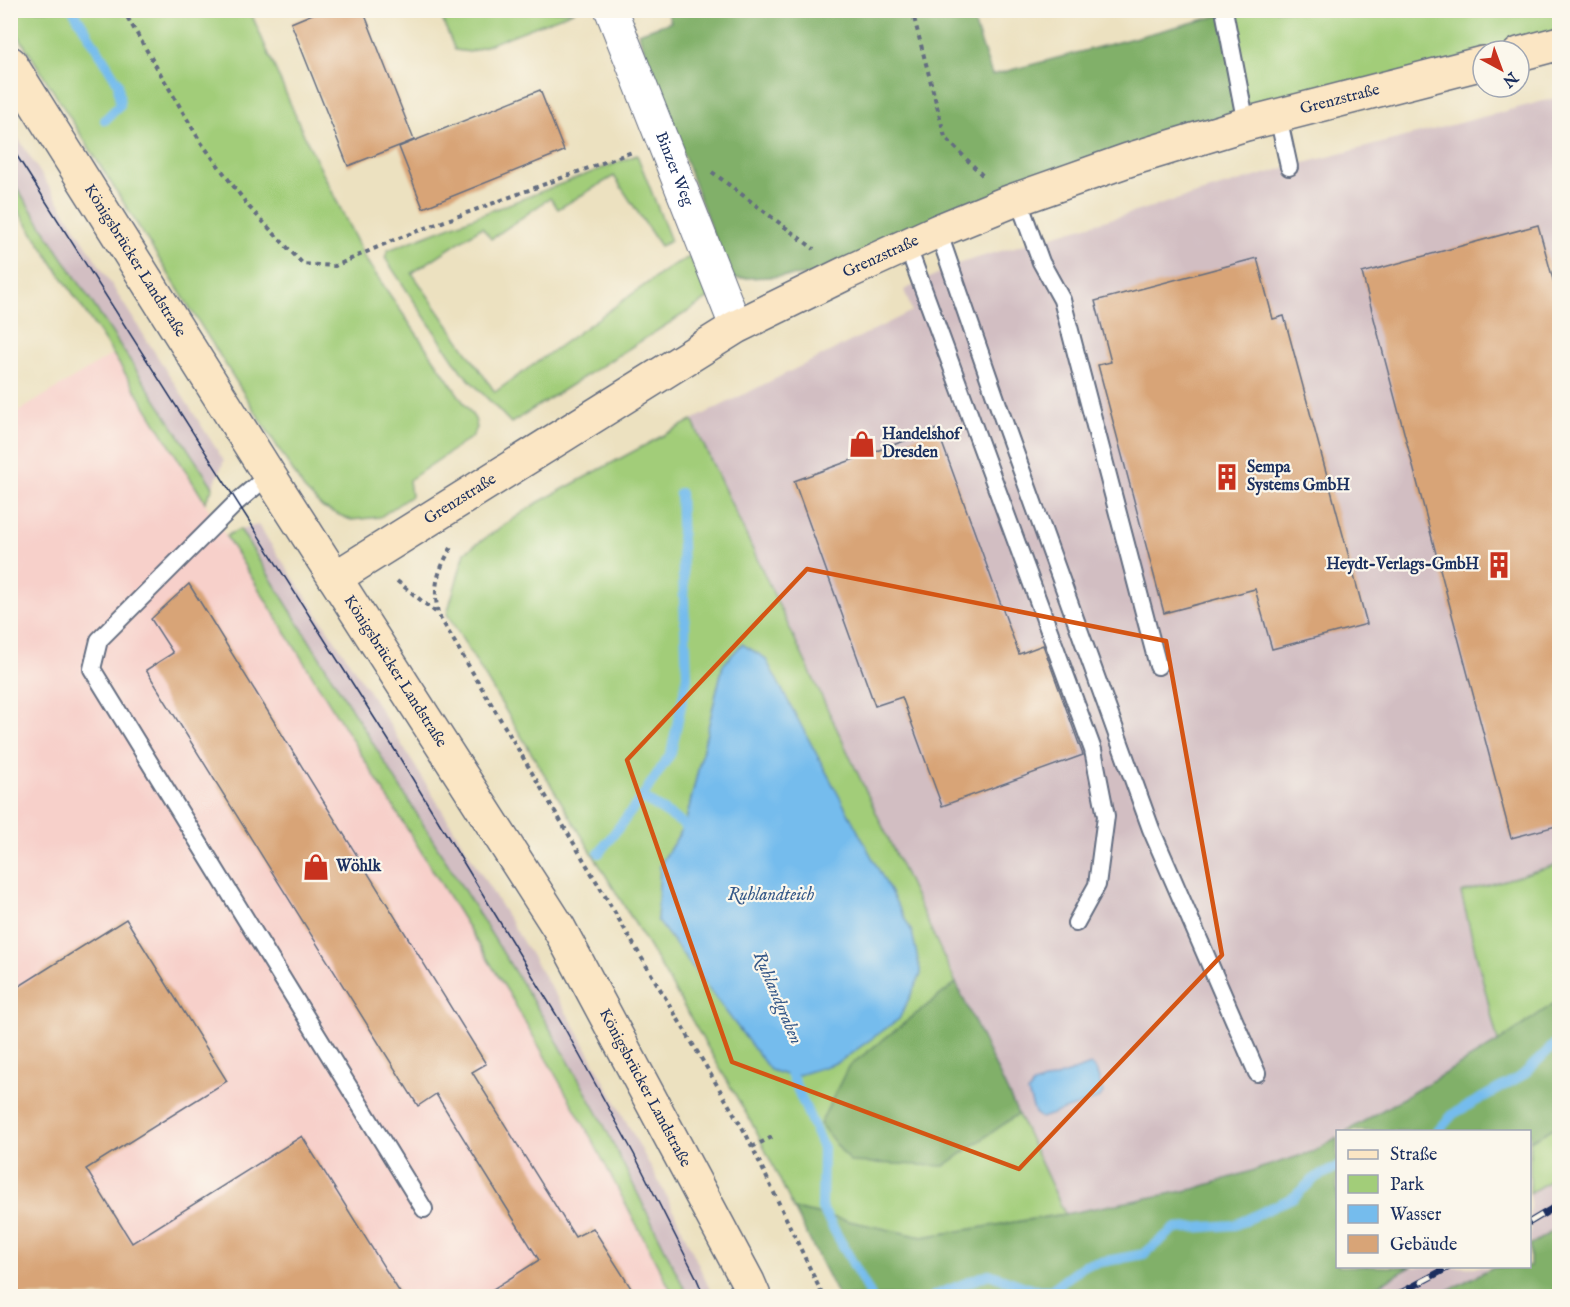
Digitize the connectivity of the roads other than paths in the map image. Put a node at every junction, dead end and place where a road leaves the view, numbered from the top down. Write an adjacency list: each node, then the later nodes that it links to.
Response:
1 (611, 10): 13 (street, Binzer Weg)
2 (1228, 12): 8 (lane)
3 (1560, 43): 4 (main road)
4 (1531, 51)
5 (10, 63): 14 (main road, Königsbrücker Landstraße)
6 (1471, 66): 7 (main road, Grenzstraße)
7 (1278, 116): 8 (main road, Grenzstraße); 9 (lane)
8 (1246, 124): 10 (main road, Grenzstraße)
9 (1289, 167)
10 (1013, 200): 11 (main road, Grenzstraße); 16 (lane)
11 (938, 231): 12 (main road, Grenzstraße); 18 (lane)
12 (907, 245): 13 (main road, Grenzstraße); 17 (lane)
13 (736, 327): 15 (main road, Grenzstraße)
14 (269, 475): 15 (main road, Königsbrücker Landstraße); 19 (lane)
15 (335, 578): 20 (main road, Königsbrücker Landstraße)
16 (1158, 666)
17 (1076, 923)
18 (1257, 1073)
19 (424, 1209)
20 (754, 1296)

